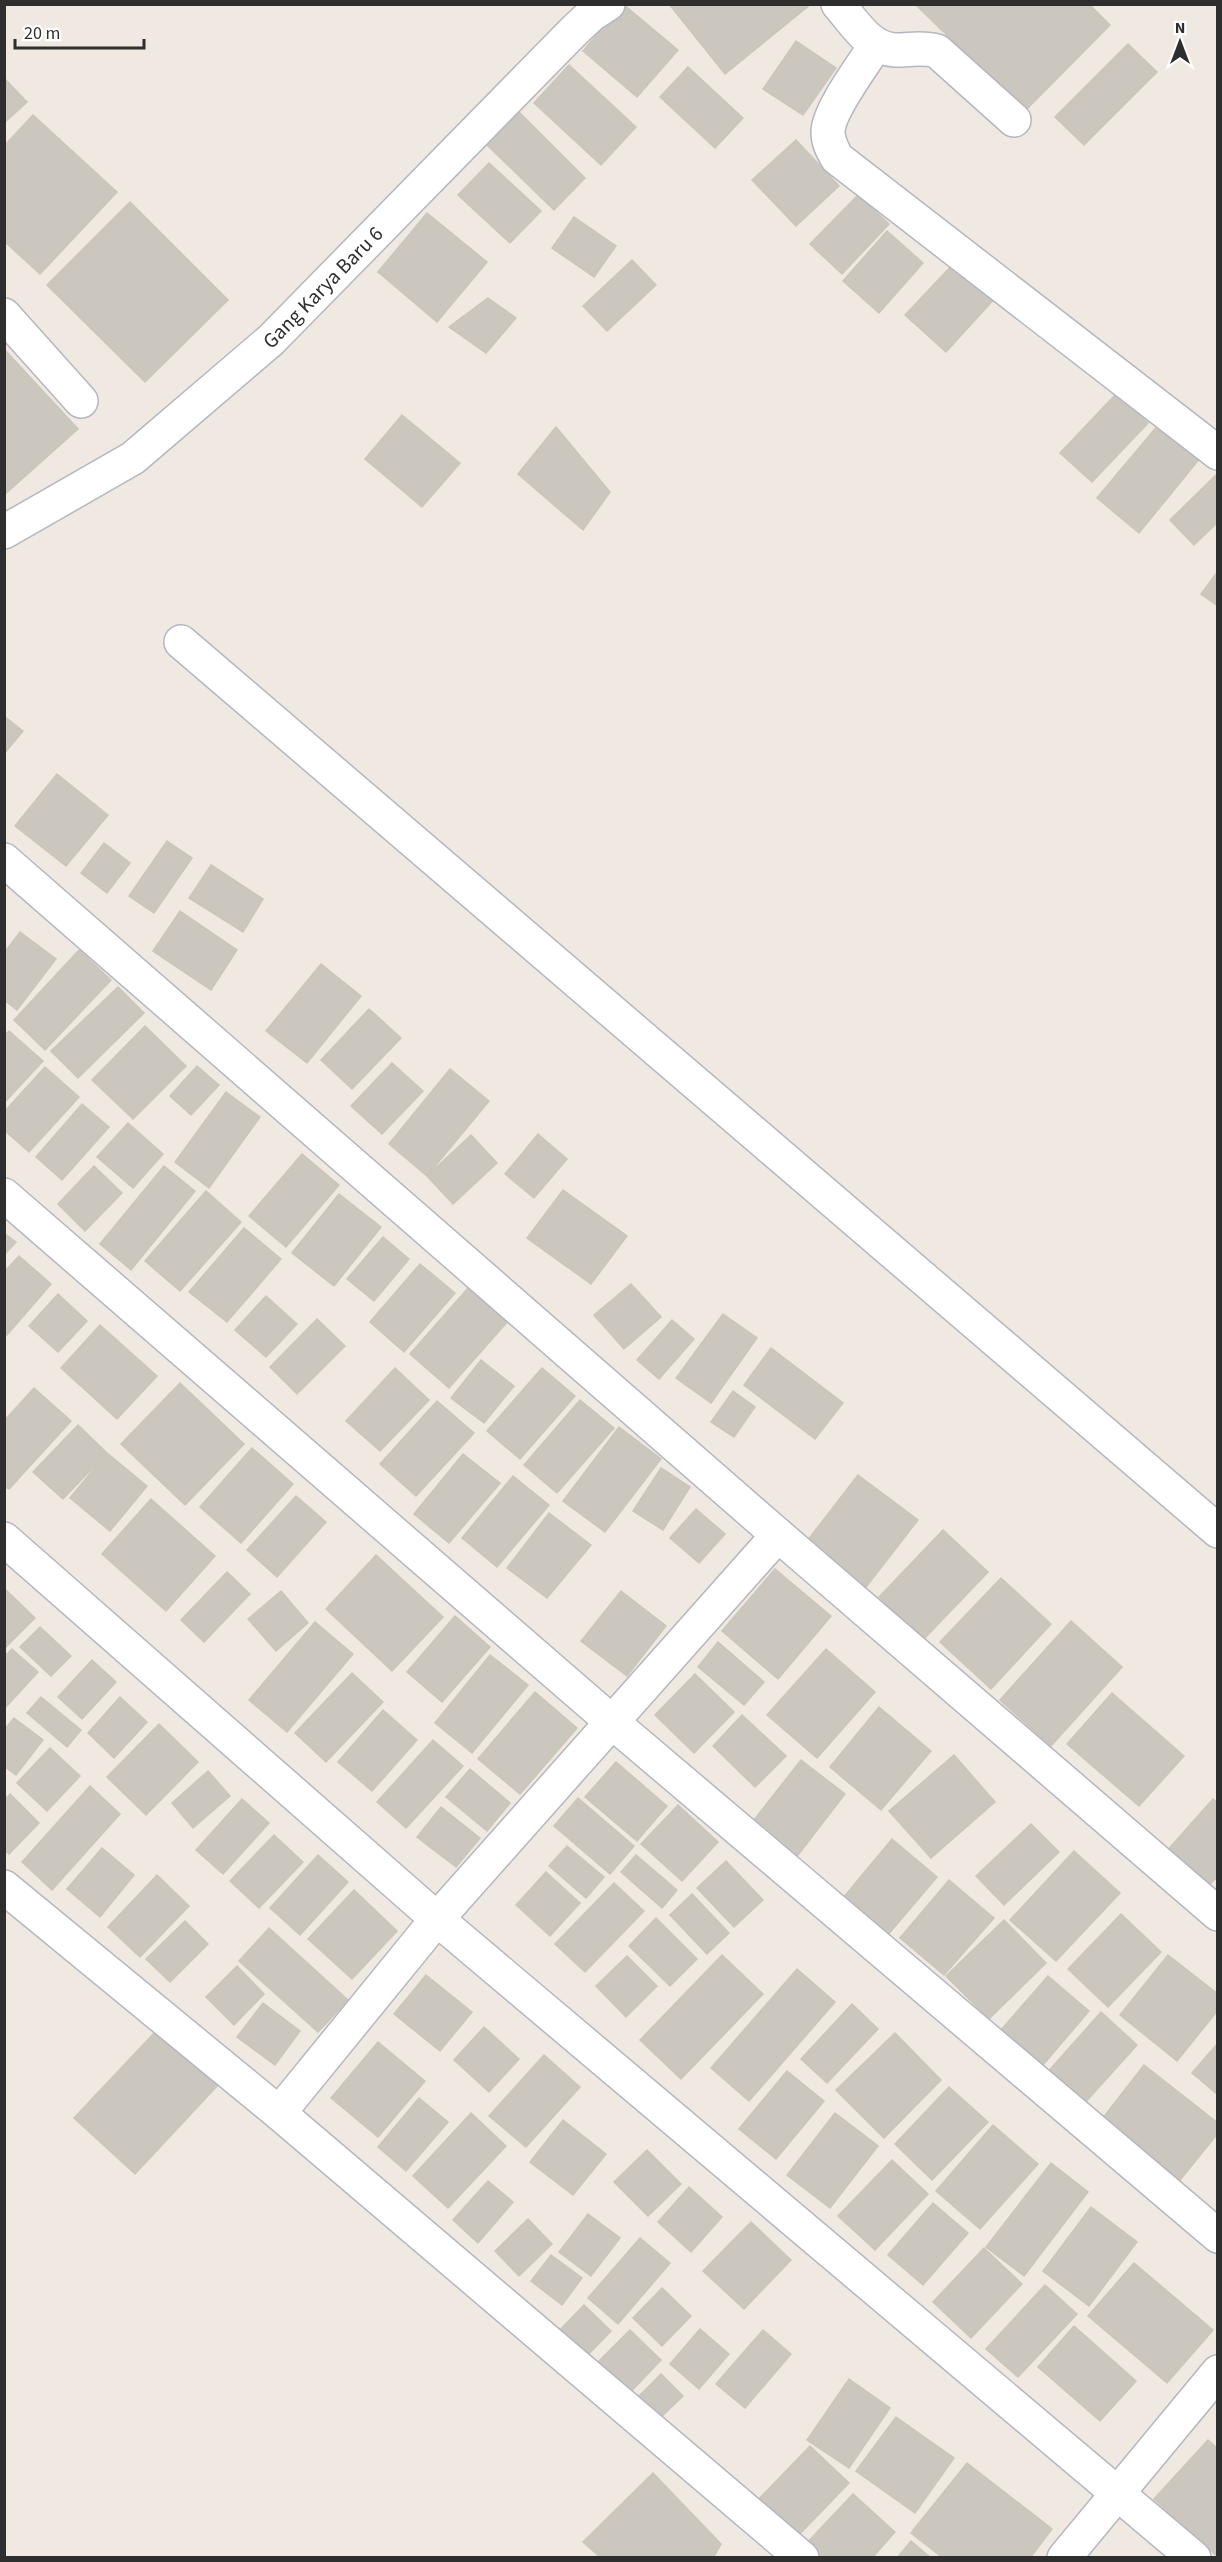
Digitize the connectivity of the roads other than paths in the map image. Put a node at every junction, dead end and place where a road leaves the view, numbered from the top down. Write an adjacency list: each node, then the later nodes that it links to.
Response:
1 (608, 4): 8 (street, Gang Karya Baru 6)
2 (838, 4): 3 (street)
3 (875, 46): 4 (street); 7 (street)
4 (1014, 120)
5 (4, 315): 6 (street)
6 (81, 401)
7 (1218, 453)
8 (4, 532)
9 (181, 642): 12 (street)
10 (4, 860): 13 (street)
11 (4, 1195): 15 (street)
12 (1218, 1531)
13 (778, 1535): 15 (street); 17 (street)
14 (4, 1539): 18 (street)
15 (612, 1722): 18 (street); 20 (street)
16 (4, 1887): 19 (street)
17 (1218, 1914)
18 (437, 1919): 19 (street); 22 (street)
19 (279, 2114): 23 (street)
20 (1218, 2236)
21 (1218, 2372): 22 (street)
22 (1118, 2493): 24 (street); 25 (street)
23 (802, 2558)
24 (1064, 2558)
25 (1194, 2558)

